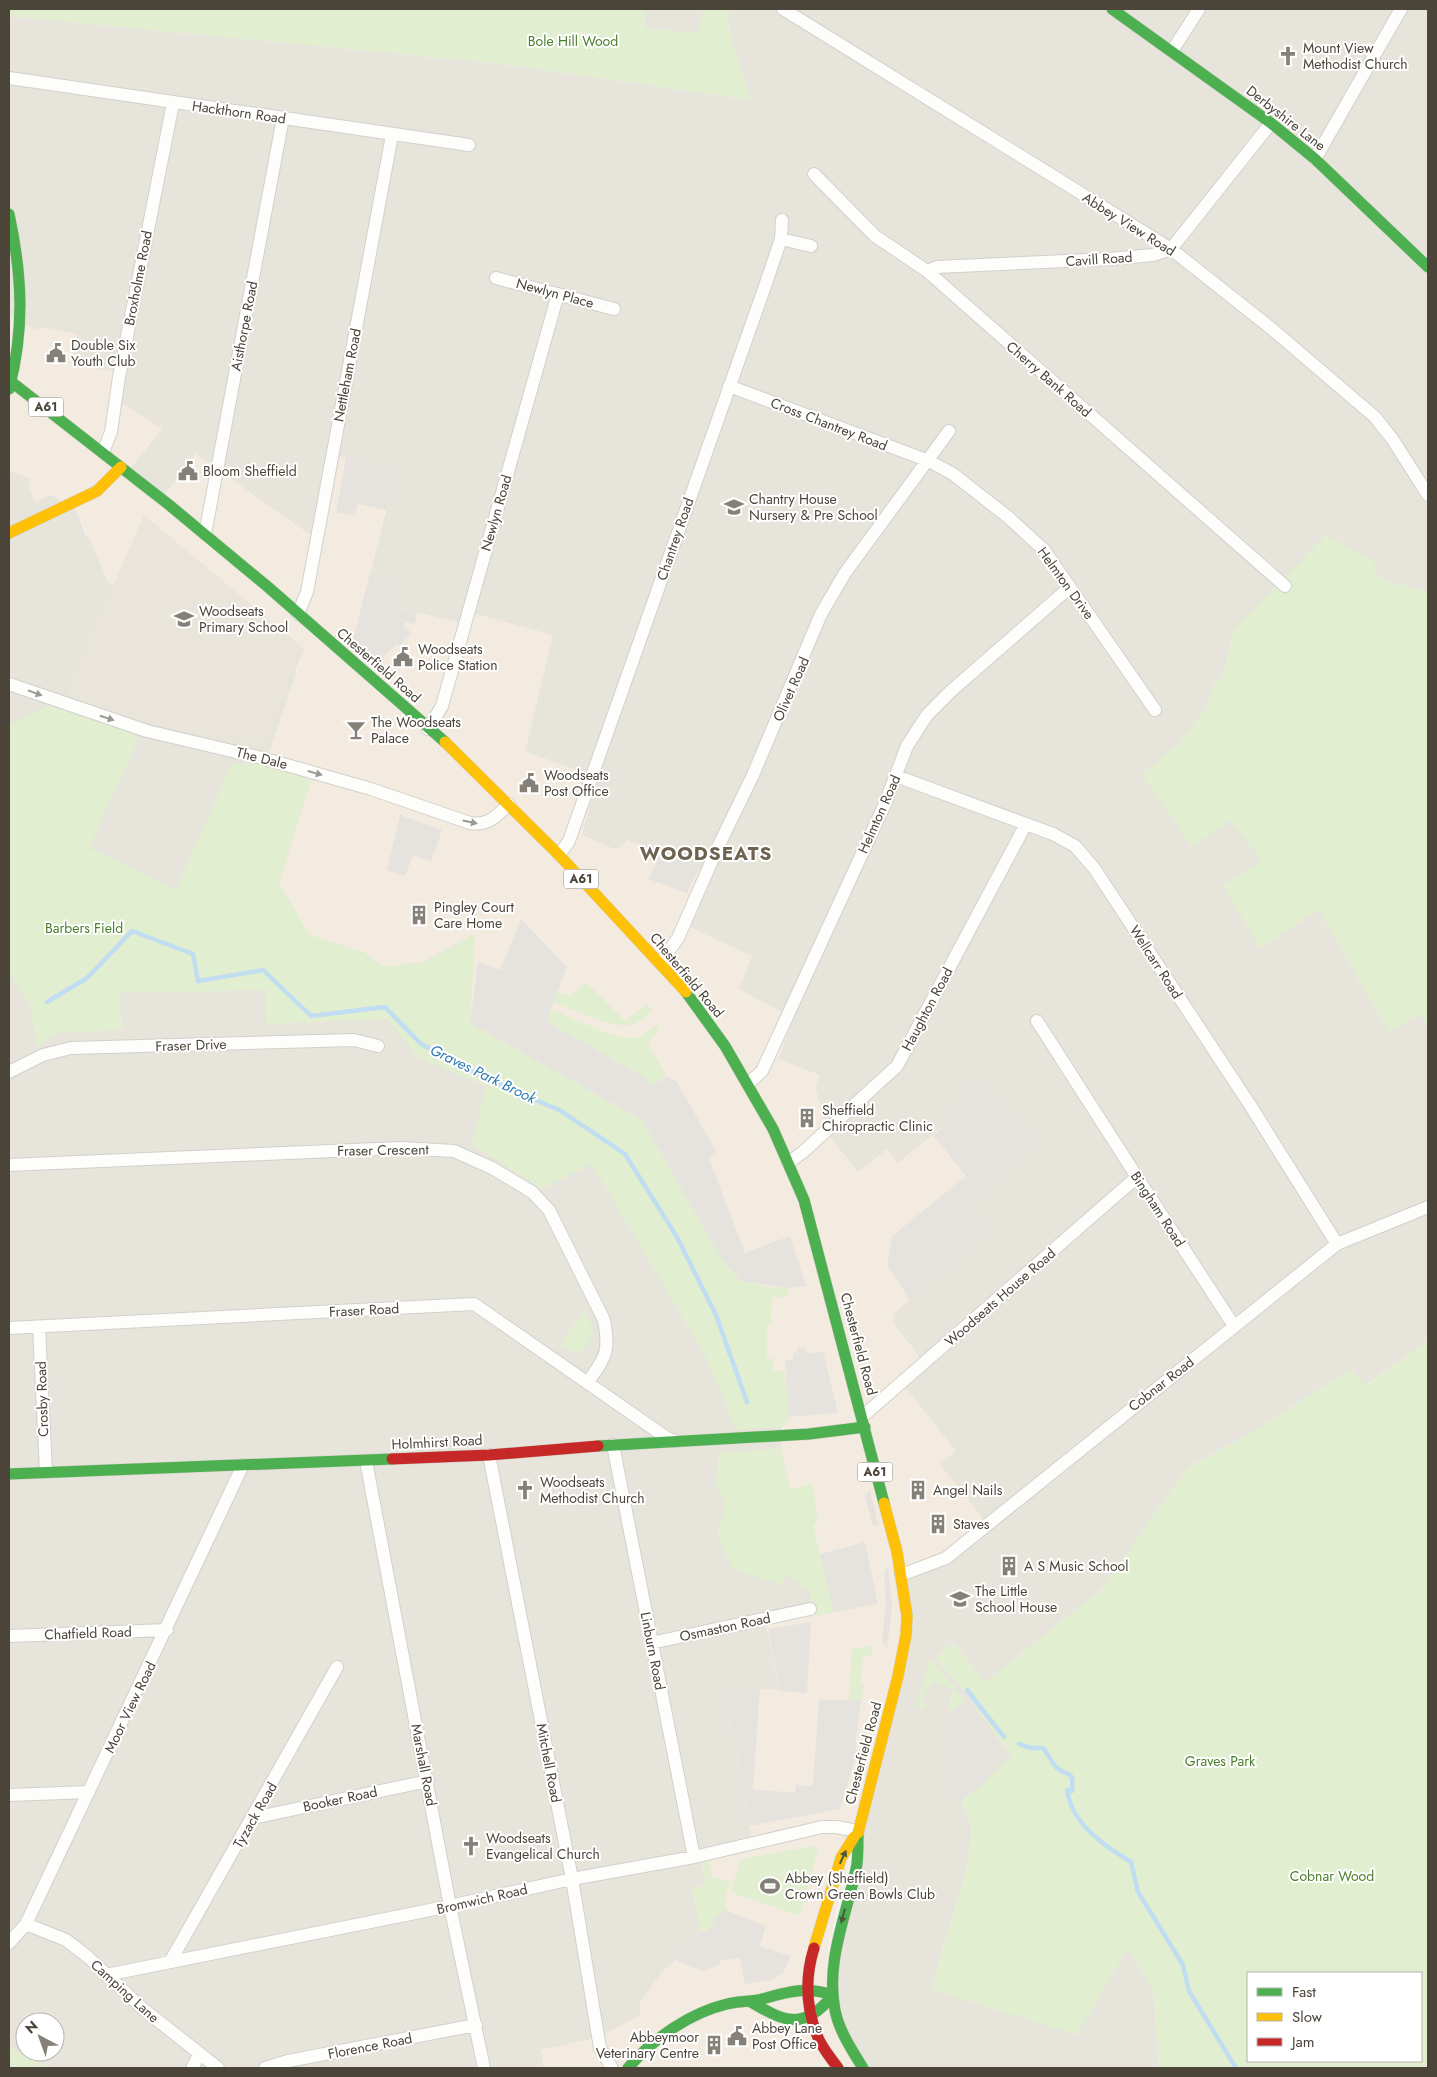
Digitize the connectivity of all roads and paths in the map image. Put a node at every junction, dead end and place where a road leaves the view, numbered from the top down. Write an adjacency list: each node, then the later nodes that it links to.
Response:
1 (783, 9): 19 (street, Abbey View Road)
2 (1112, 9): 5 (main road, Derbyshire Lane)
3 (1199, 9): 5 (street)
4 (1401, 9): 12 (street)
5 (1172, 51): 9 (main road, Derbyshire Lane)
6 (9, 78): 7 (street, Hackthorn Road)
7 (173, 103): 8 (street, Hackthorn Road); 30 (street, Broxholme Road)
8 (283, 118): 10 (street, Hackthorn Road); 35 (street, Aisthorpe Road)
9 (1271, 122): 12 (main road, Derbyshire Lane); 19 (street)
10 (392, 135): 11 (street, Hackthorn Road); 38 (street, Nettleham Road)
11 (469, 145)
12 (1315, 159): 20 (main road, Derbyshire Lane)
13 (814, 174): 21 (street, Cherry Bank Road)
14 (9, 214): 16 (main road)
15 (782, 220): 17 (street, Chantrey Road)
16 (11, 235): 25 (main road)
17 (781, 239): 18 (street); 28 (street, Chantrey Road)
18 (810, 246)
19 (1171, 249): 21 (street, Cavill Road); 33 (street, Abbey View Road)
20 (1428, 267)
21 (926, 271): 36 (street, Cherry Bank Road)
22 (496, 278): 23 (street, Newlyn Place)
23 (558, 294): 24 (street, Newlyn Place); 41 (street, Newlyn Road)
24 (614, 309)
25 (21, 332): 26 (main road); 27 (main road)
26 (9, 344)
27 (9, 383): 30 (main road, Chesterfield Road / A61)
28 (729, 386): 31 (street, Cross Chantrey Road); 45 (street, Chantrey Road)
29 (949, 431): 31 (street, Olivet Road)
30 (103, 452): 32 (main road, Chesterfield Road / A61)
31 (929, 461): 37 (street, Helmton Drive); 46 (street, Olivet Road)
32 (120, 467): 34 (main road); 35 (main road, Chesterfield Road / A61)
33 (1428, 495)
34 (9, 533)
35 (205, 534): 38 (main road, Chesterfield Road / A61)
36 (1285, 586)
37 (1069, 588): 40 (street, Helmton Drive); 42 (street, Helmton Road)
38 (298, 614): 41 (main road, Chesterfield Road / A61)
39 (9, 684): 43 (street, The Dale, one-way to 43)
40 (1155, 710)
41 (428, 729): 43 (main road, Chesterfield Road / A61)
42 (896, 776): 44 (street, Wellcarr Road); 50 (street, Helmton Road)
43 (509, 804): 45 (main road, Chesterfield Road / A61)
44 (1026, 824): 51 (street, Haughton Road); 55 (street, Wellcarr Road)
45 (559, 855): 46 (main road, Chesterfield Road / A61)
46 (660, 963): 50 (main road, Chesterfield Road / A61)
47 (1037, 1021): 53 (street, Bingham Road)
48 (378, 1046): 49 (street, Fraser Drive)
49 (9, 1072)
50 (748, 1084): 51 (main road, Chesterfield Road / A61)
51 (788, 1163): 60 (main road, Chesterfield Road / A61)
52 (9, 1165): 59 (street, Fraser Crescent)
53 (1137, 1178): 56 (street, Bingham Road); 60 (street, Woodseats House Road)
54 (1428, 1207): 55 (street, Cobnar Road)
55 (1337, 1244): 56 (street, Cobnar Road)
56 (1234, 1326): 68 (street, Cobnar Road)
57 (39, 1327): 58 (street, Fraser Road); 59 (street, Fraser Road); 66 (street, Crosby Road)
58 (9, 1328)
59 (588, 1382): 61 (street, Fraser Road)
60 (864, 1422): 61 (main road, Holmhirst Road); 68 (main road, Chesterfield Road / A61)
61 (677, 1442): 62 (main road, Holmhirst Road)
62 (613, 1445): 63 (main road, Holmhirst Road); 72 (street, Linburn Road)
63 (489, 1455): 64 (main road, Holmhirst Road); 80 (street, Mitchell Road)
64 (366, 1461): 65 (main road, Holmhirst Road); 74 (street, Marshall Road)
65 (243, 1465): 66 (main road, Holmhirst Road); 70 (street, Moor View Road)
66 (46, 1472): 67 (main road, Holmhirst Road)
67 (9, 1474)
68 (901, 1575): 78 (main road, Chesterfield Road / A61)
69 (796, 1599): 72 (street, Osmaston Road)
70 (166, 1630): 71 (street, Chatfield Road); 75 (street, Moor View Road)
71 (9, 1636)
72 (651, 1643): 79 (street, Linburn Road)
73 (337, 1667): 77 (street, Tyzack Road)
74 (428, 1781): 77 (street, Booker Road); 81 (street, Marshall Road)
75 (89, 1792): 76 (street); 82 (street, Moor View Road)
76 (9, 1795)
77 (253, 1818): 84 (street, Tyzack Road)
78 (858, 1831): 79 (street, Bromwich Road); 86 (main road, Chesterfield Road / A61, one-way to 78); 87 (main road, Chesterfield Road / A61, one-way to 87)
79 (694, 1856): 80 (street, Bromwich Road)
80 (572, 1879): 81 (street, Bromwich Road); 96 (street, Mitchell Road)
81 (450, 1906): 84 (street, Bromwich Road); 90 (street, Marshall Road)
82 (26, 1924): 83 (street, Moor View Road); 85 (street, Camping Lane)
83 (9, 1943)
84 (170, 1962): 85 (street, Bromwich Road)
85 (106, 1975): 91 (street, Camping Lane)
86 (806, 1988): 87 (main road); 88 (main road); 89 (main road, A61)
87 (832, 1995): 89 (main road); 99 (main road, A61)
88 (751, 2002): 89 (main road); 97 (main road)
89 (812, 2017): 98 (main road, A61)
90 (476, 2025): 94 (street, Florence Road); 95 (street, Marshall Road)
91 (199, 2055): 92 (street); 93 (street, Camping Lane)
92 (192, 2068)
93 (218, 2068)
94 (264, 2068)
95 (484, 2068)
96 (612, 2068)
97 (628, 2068)
98 (838, 2068)
99 (863, 2068)

